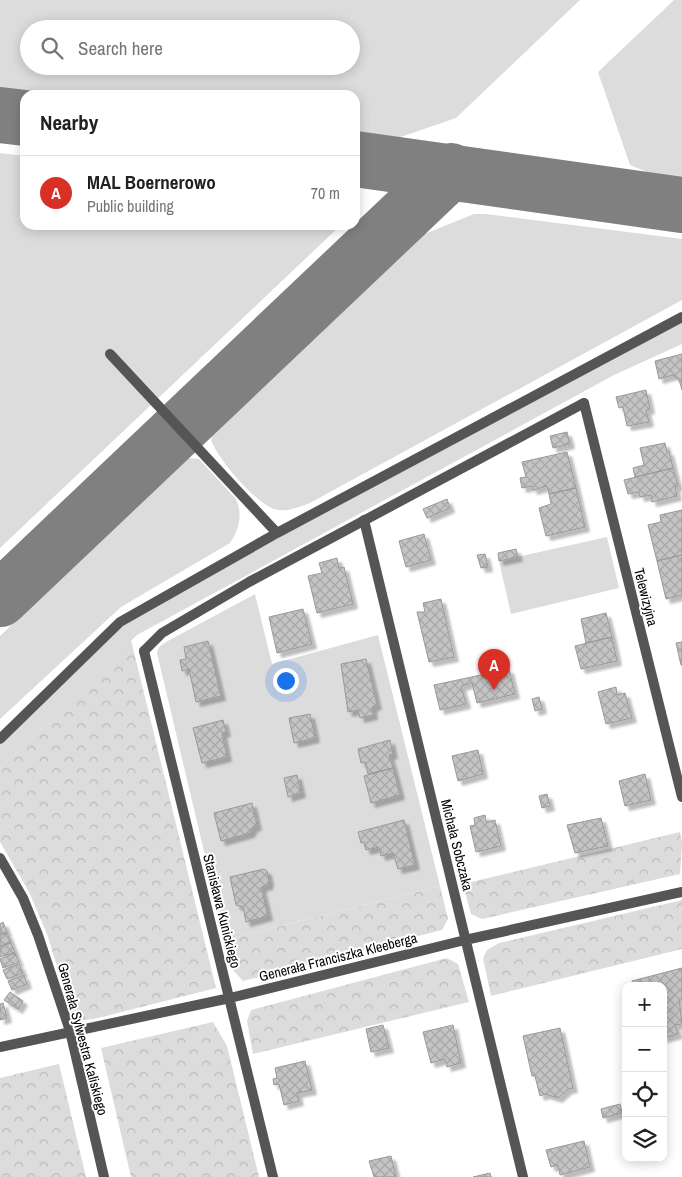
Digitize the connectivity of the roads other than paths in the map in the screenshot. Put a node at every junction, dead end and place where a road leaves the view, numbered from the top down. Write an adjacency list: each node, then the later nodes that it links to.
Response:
1 (682, 317): 4 (street)
2 (110, 354): 4 (street)
3 (364, 520): 6 (street, Telewizyjna); 9 (street, Michała Sobczaka); 10 (street, Stanisława Kunickiego)
4 (277, 533): 5 (street)
5 (0, 739)
6 (682, 797)
7 (0, 858): 11 (street, Generała Sylwestra Kaliskiego)
8 (682, 892): 9 (street, Generała Franciszka Kleeberga)
9 (465, 940): 10 (street, Generała Franciszka Kleeberga); 15 (street, Michała Sobczaka)
10 (230, 998): 11 (street, Generała Franciszka Kleeberga); 14 (street, Stanisława Kunickiego)
11 (70, 1031): 12 (street, Generała Franciszka Kleeberga); 13 (street, Generała Sylwestra Kaliskiego)
12 (0, 1047)
13 (104, 1177)
14 (272, 1177)
15 (523, 1177)

